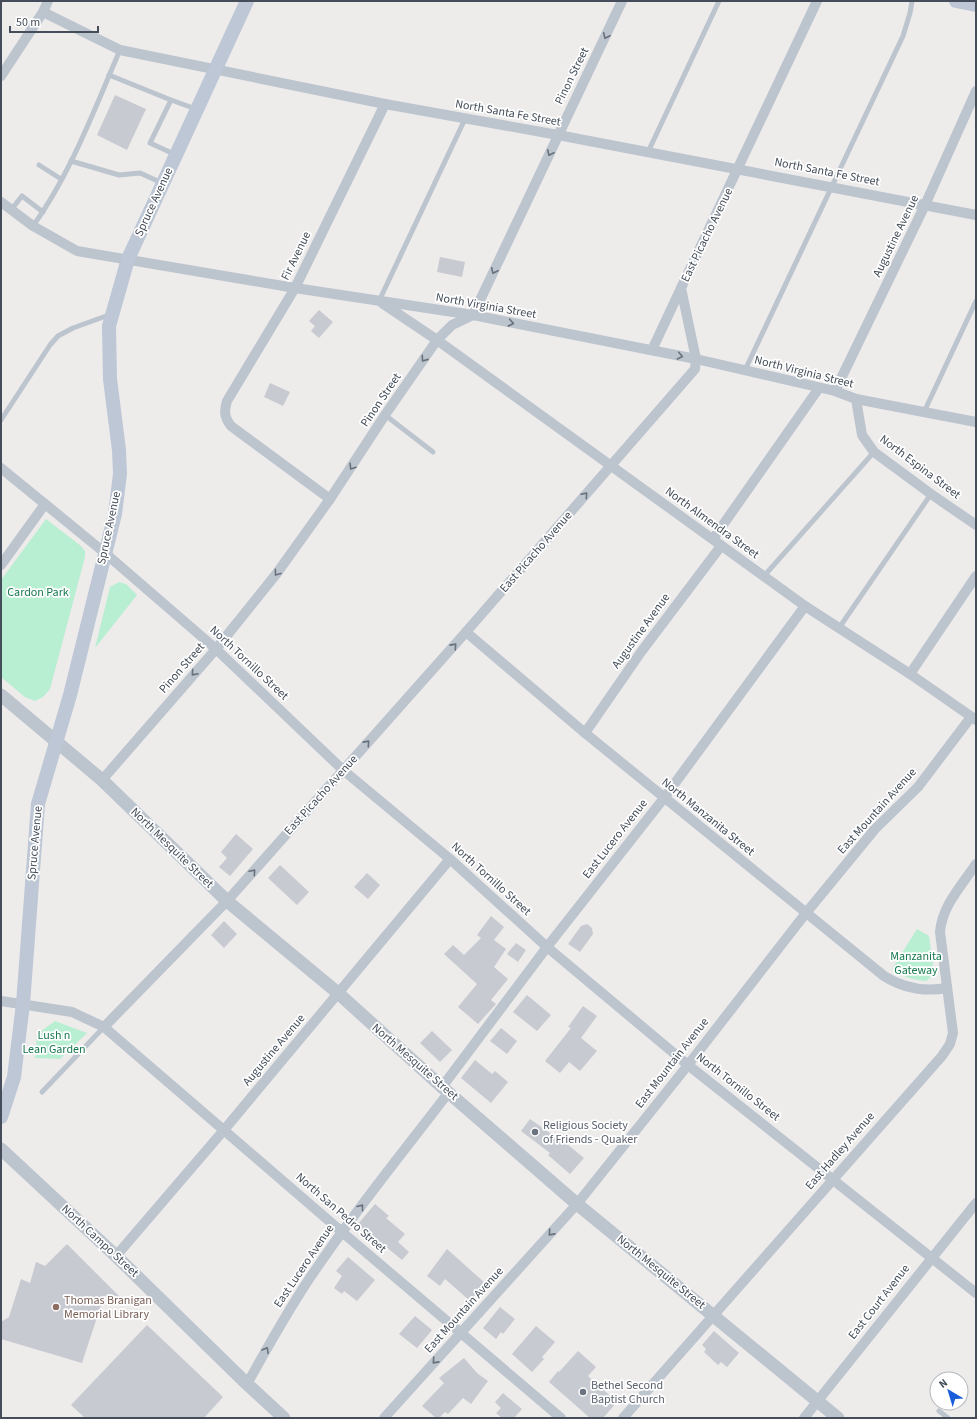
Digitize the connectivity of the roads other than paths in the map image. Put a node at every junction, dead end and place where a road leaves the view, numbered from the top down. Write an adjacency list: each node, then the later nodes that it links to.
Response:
1 (48, 1): 9 (street)
2 (246, 1): 11 (main road, Spruce Avenue)
3 (622, 1): 19 (street, Pinon Street, one-way to 19)
4 (719, 1): 20 (lane)
5 (817, 1): 24 (street, East Picacho Avenue)
6 (912, 1): 27 (lane)
7 (956, 1): 8 (main road)
8 (976, 5)
9 (43, 12): 10 (street, North Santa Fe Street); 13 (street)
10 (120, 50): 11 (street, North Santa Fe Street); 12 (lane)
11 (215, 69): 16 (street, North Santa Fe Street); 17 (main road, Spruce Avenue)
12 (109, 75): 15 (lane); 22 (lane)
13 (1, 76)
14 (976, 91): 29 (street, Augustine Avenue)
15 (171, 100): 17 (lane); 21 (lane)
16 (384, 104): 18 (street, North Santa Fe Street); 35 (street, Fir Avenue)
17 (197, 109): 21 (main road, Spruce Avenue)
18 (465, 118): 19 (street, North Santa Fe Street); 37 (lane)
19 (558, 135): 20 (street, North Santa Fe Street); 40 (street, Pinon Street, one-way to 40)
20 (648, 152): 24 (street, North Santa Fe Street)
21 (176, 155): 26 (main road, Spruce Avenue)
22 (71, 160): 25 (lane); 26 (lane)
23 (39, 165): 25 (lane)
24 (739, 169): 27 (street, North Santa Fe Street); 36 (street, East Picacho Avenue)
25 (61, 179): 31 (lane)
26 (163, 183): 34 (main road, Spruce Avenue)
27 (832, 186): 29 (street, North Santa Fe Street); 44 (lane)
28 (1, 202): 30 (street, North Virginia Street)
29 (925, 204): 32 (street, North Santa Fe Street); 46 (street, Augustine Avenue)
30 (11, 210): 31 (lane); 33 (street, North Virginia Street)
31 (43, 212): 33 (lane)
32 (976, 214)
33 (33, 226): 34 (street, North Virginia Street)
34 (128, 259): 35 (street, North Virginia Street); 39 (main road, Spruce Avenue)
35 (295, 288): 37 (street, North Virginia Street); 57 (street, Fir Avenue)
36 (681, 288): 42 (street); 43 (street, East Picacho Avenue)
37 (379, 301): 40 (street, North Virginia Street); 41 (street, North Almendra Street)
38 (976, 301): 48 (lane)
39 (113, 313): 50 (lane); 61 (main road, Spruce Avenue)
40 (473, 315): 41 (street, Pinon Street); 42 (street, North Virginia Street, one-way to 42)
41 (437, 340): 49 (street, Pinon Street, one-way to 49); 54 (street, North Almendra Street)
42 (652, 350): 43 (street, North Virginia Street, one-way to 43)
43 (696, 359): 44 (street, North Virginia Street); 54 (street, East Picacho Avenue)
44 (745, 370): 45 (street, North Virginia Street)
45 (819, 388): 46 (street, North Virginia Street); 60 (street, Augustine Avenue)
46 (835, 391): 47 (street, North Virginia Street)
47 (856, 399): 48 (street, North Virginia Street); 53 (street, North Espina Street)
48 (924, 412): 51 (street, North Virginia Street)
49 (385, 415): 52 (lane); 57 (street, Pinon Street, one-way to 57)
50 (1, 420)
51 (976, 422)
52 (433, 452)
53 (874, 452): 56 (street, North Espina Street); 63 (lane)
54 (611, 465): 60 (street, North Almendra Street); 67 (street, East Picacho Avenue, one-way to 54)
55 (1, 468): 58 (street, North Tornillo Street)
56 (931, 494): 59 (street, North Espina Street); 66 (lane)
57 (330, 499): 68 (street, Pinon Street, one-way to 68)
58 (45, 504): 61 (street, North Tornillo Street); 62 (street)
59 (976, 525)
60 (717, 542): 63 (street, North Almendra Street); 72 (street, Augustine Avenue)
61 (105, 553): 68 (street, North Tornillo Street); 73 (main road, Spruce Avenue)
62 (1, 565)
63 (764, 576): 65 (street, North Almendra Street)
64 (976, 576): 69 (street)
65 (805, 606): 66 (street, North Almendra Street); 76 (street, East Lucero Avenue)
66 (839, 628): 69 (street, North Almendra Street)
67 (466, 632): 72 (street, North Manzanita Street); 74 (street, East Picacho Avenue, one-way to 67)
68 (216, 649): 74 (street, North Tornillo Street); 75 (street, Pinon Street, one-way to 75)
69 (910, 674): 71 (street, North Almendra Street)
70 (1, 695): 73 (street, North Mesquite Street)
71 (974, 716): 80 (street, East Mountain Avenue)
72 (585, 733): 76 (street, North Manzanita Street)
73 (56, 741): 75 (street, North Mesquite Street); 85 (main road, Spruce Avenue)
74 (343, 770): 77 (street, North Tornillo Street); 79 (street, East Picacho Avenue, one-way to 74)
75 (102, 780): 79 (street, North Mesquite Street)
76 (664, 798): 80 (street, North Manzanita Street); 81 (street, East Lucero Avenue)
77 (450, 860): 81 (street, North Tornillo Street); 83 (street, Augustine Avenue)
78 (976, 864): 82 (street, East Hadley Avenue)
79 (227, 901): 83 (street, North Mesquite Street); 86 (street, East Picacho Avenue)
80 (806, 913): 82 (street, North Manzanita Street); 87 (street, East Mountain Avenue)
81 (547, 947): 87 (street, North Tornillo Street); 88 (street, East Lucero Avenue)
82 (947, 988): 93 (street, East Hadley Avenue)
83 (338, 993): 88 (street, North Mesquite Street); 91 (street, Augustine Avenue)
84 (1, 1001): 85 (street)
85 (23, 1004): 86 (street); 90 (main road)
86 (104, 1027): 89 (lane, East Picacho Avenue); 91 (street, North San Pedro Street)
87 (688, 1064): 93 (street, North Tornillo Street); 95 (street, East Mountain Avenue)
88 (446, 1090): 95 (street, North Mesquite Street); 96 (street, East Lucero Avenue, one-way to 88)
89 (42, 1092)
90 (1, 1117)
91 (224, 1130): 96 (street, North San Pedro Street); 97 (street, Augustine Avenue)
92 (1, 1149): 97 (street, North Campo Street)
93 (833, 1179): 98 (street, North Tornillo Street); 100 (street, East Hadley Avenue)
94 (976, 1203): 98 (street, East Court Avenue)
95 (577, 1204): 100 (street, North Mesquite Street); 101 (street, East Mountain Avenue, one-way to 101)
96 (342, 1232): 101 (street, North San Pedro Street); 102 (street, East Lucero Avenue, one-way to 96)
97 (116, 1256): 102 (street, North Campo Street)
98 (931, 1257): 99 (street, North Tornillo Street); 103 (street, East Court Avenue)
99 (976, 1293)
100 (714, 1315): 103 (street, North Mesquite Street); 108 (street, East Hadley Avenue)
101 (461, 1332): 106 (street, East Mountain Avenue, one-way to 106); 107 (street, North San Pedro Street)
102 (247, 1384): 105 (street, North Campo Street)
103 (818, 1401): 109 (street, East Court Avenue); 110 (street, North Mesquite Street)
104 (939, 1411): 111 (lane)
105 (284, 1418)
106 (384, 1418)
107 (561, 1418)
108 (623, 1418)
109 (804, 1418)
110 (838, 1418)
111 (948, 1418)

